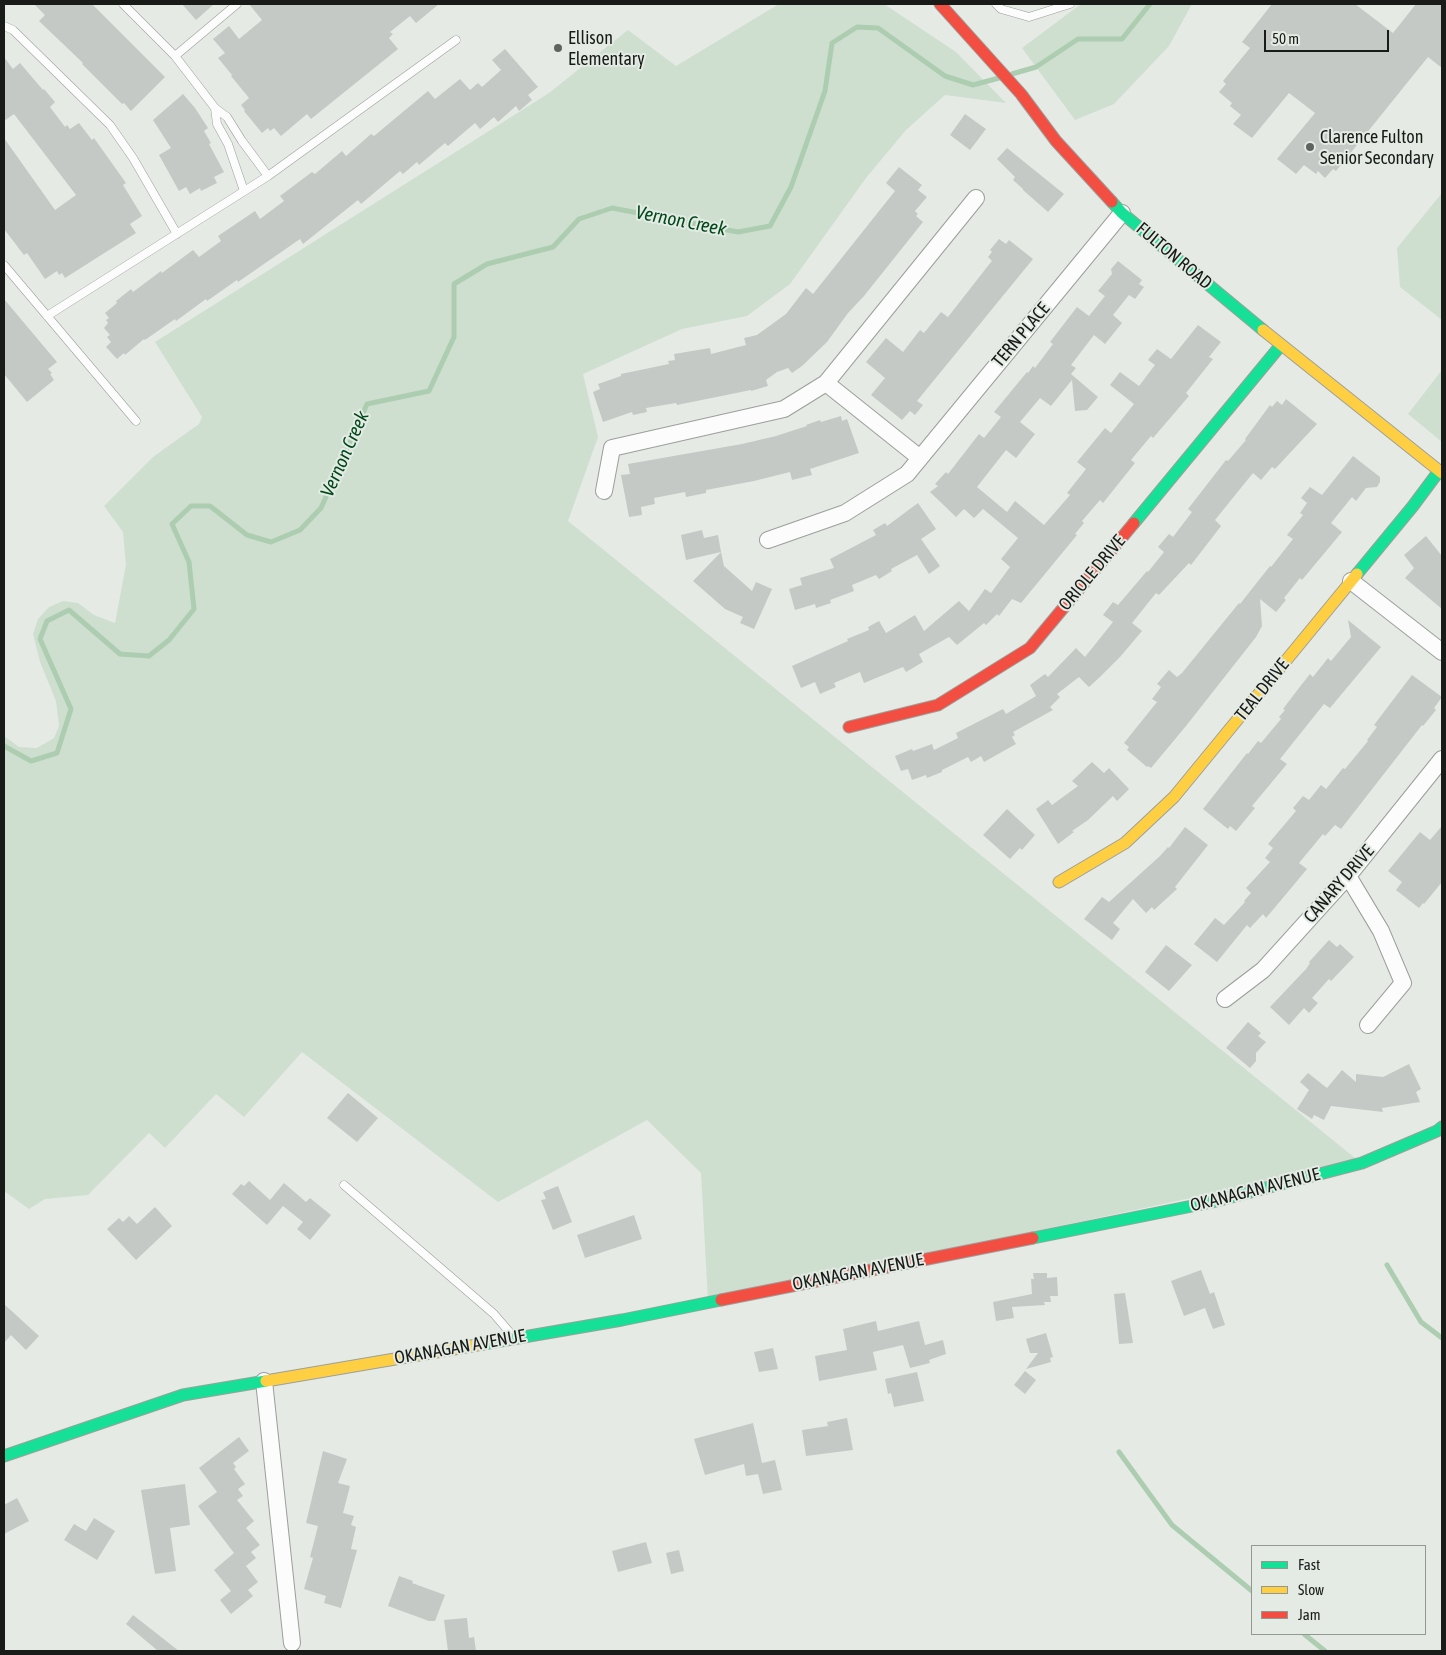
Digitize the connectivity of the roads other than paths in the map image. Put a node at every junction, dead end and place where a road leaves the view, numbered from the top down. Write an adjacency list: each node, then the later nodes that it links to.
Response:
1 (123, 4): 8 (lane)
2 (238, 4): 8 (lane)
3 (940, 4): 13 (street, FULTON ROAD)
4 (996, 4): 5 (lane)
5 (1070, 4)
6 (4, 26): 14 (lane)
7 (456, 40): 10 (lane)
8 (176, 56): 9 (lane)
9 (215, 108): 10 (lane); 11 (lane)
10 (268, 176): 11 (lane)
11 (244, 191): 14 (lane)
12 (976, 198): 18 (street)
13 (1122, 213): 17 (street, FULTON ROAD); 20 (street, TERN PLACE)
14 (177, 234): 16 (lane)
15 (4, 266): 16 (lane)
16 (47, 316): 19 (lane)
17 (1281, 345): 21 (street, FULTON ROAD); 26 (street, ORIOLE DRIVE)
18 (826, 383): 20 (street); 22 (street)
19 (136, 421)
20 (920, 458): 23 (street, TERN PLACE)
21 (1441, 472): 24 (street, TEAL DRIVE)
22 (604, 491)
23 (768, 540)
24 (1351, 582): 25 (street); 29 (street, TEAL DRIVE)
25 (1442, 652)
26 (849, 727)
27 (1442, 759): 28 (street, CANARY DRIVE)
28 (1348, 876): 30 (street, CANARY DRIVE); 31 (street)
29 (1059, 882)
30 (1225, 999)
31 (1368, 1025)
32 (1442, 1126): 34 (street, OKANAGAN AVENUE)
33 (344, 1185): 34 (lane)
34 (515, 1338): 35 (street, OKANAGAN AVENUE)
35 (264, 1381): 36 (street, OKANAGAN AVENUE); 37 (street)
36 (4, 1456)
37 (292, 1643)

